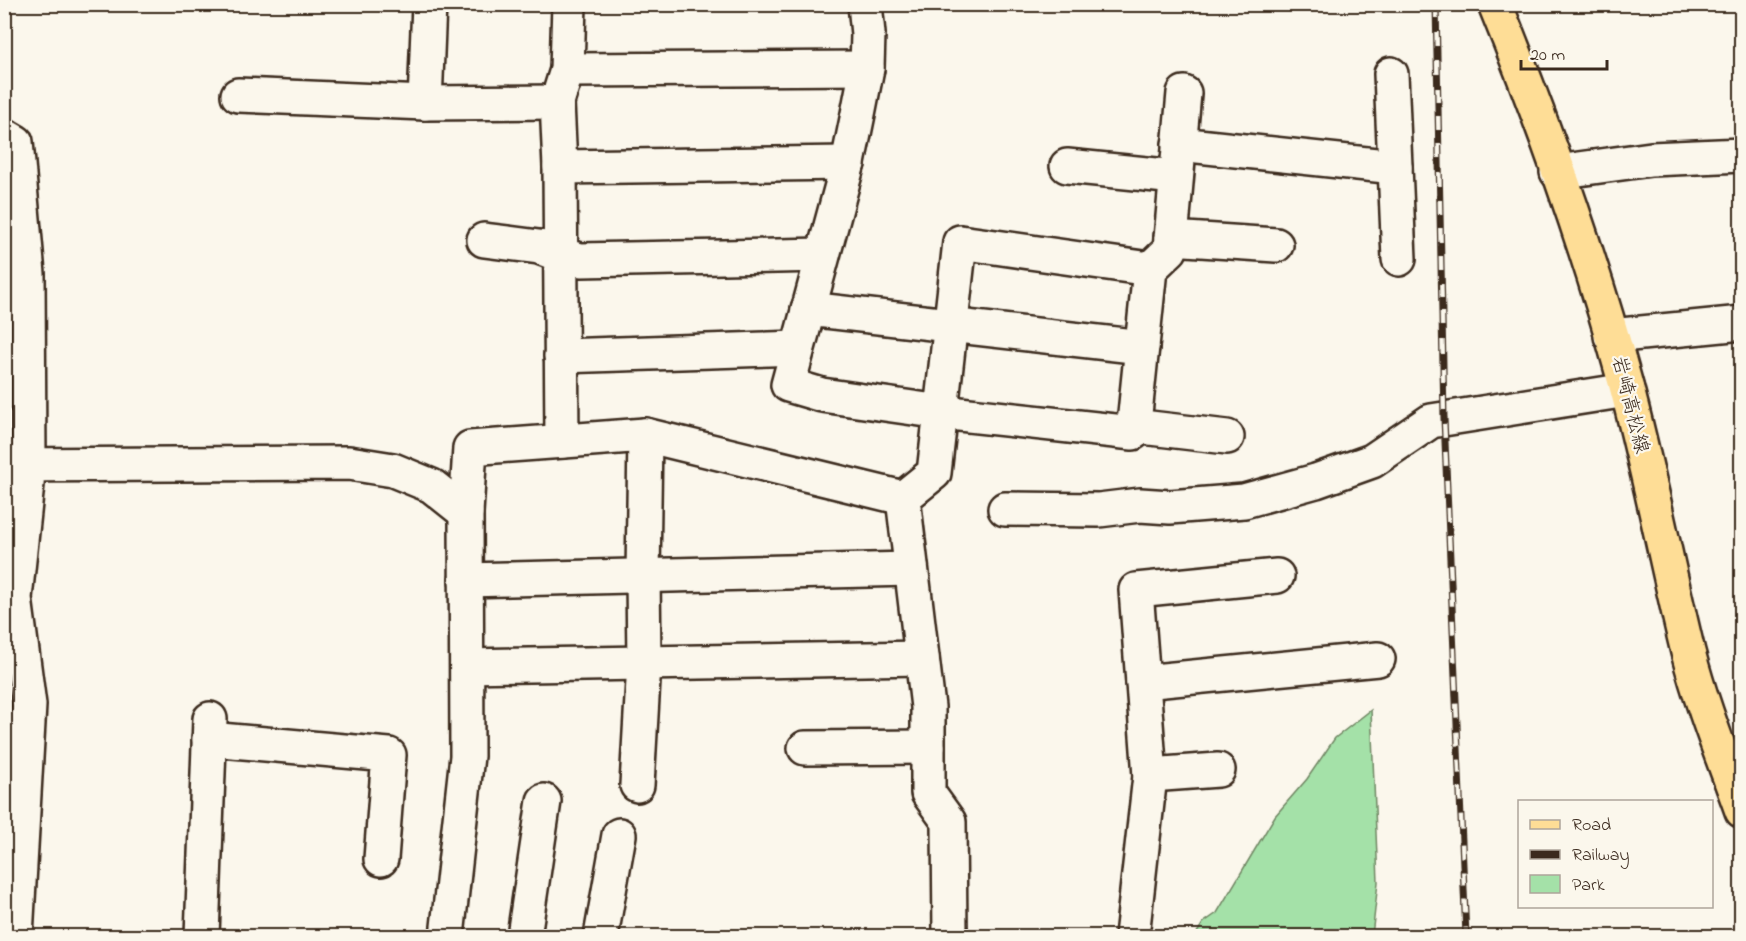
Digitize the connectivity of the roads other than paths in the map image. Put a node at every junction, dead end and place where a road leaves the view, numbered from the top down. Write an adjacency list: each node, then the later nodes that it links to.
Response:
1 (429, 4): 11 (street)
2 (569, 4): 6 (street)
3 (865, 4): 5 (street)
4 (1495, 4): 19 (main road, 岩崎高松線)
5 (867, 68): 6 (street); 15 (street)
6 (567, 70): 10 (street)
7 (1391, 74): 18 (street)
8 (1184, 93): 13 (street)
9 (238, 95): 11 (street)
10 (557, 102): 11 (street); 17 (street)
11 (425, 103)
12 (4, 135): 28 (street)
13 (1179, 144): 18 (street); 20 (street)
14 (1742, 155): 19 (street)
15 (848, 163): 17 (street); 25 (street)
16 (1067, 166): 20 (street)
17 (560, 167): 24 (street)
18 (1395, 167): 26 (street)
19 (1557, 172): 32 (main road, 岩崎高松線)
20 (1176, 177): 21 (street)
21 (1171, 238): 23 (street); 27 (street)
22 (484, 240): 24 (street)
23 (1276, 245)
24 (560, 255): 25 (street); 35 (street)
25 (822, 255): 29 (street)
26 (1400, 259)
27 (1150, 269): 31 (street); 33 (street)
28 (12, 271): 42 (street)
29 (807, 309): 31 (street); 34 (street)
30 (1742, 323): 32 (street)
31 (951, 325): 33 (street); 37 (street)
32 (1611, 336): 36 (main road, 岩崎高松線)
33 (1142, 347): 38 (street)
34 (797, 348): 35 (street); 37 (street)
35 (561, 356): 41 (street)
36 (1627, 390): 44 (street); 61 (main road, 岩崎高松線)
37 (941, 412): 38 (street); 43 (street)
38 (1133, 426): 40 (street)
39 (645, 435): 41 (street); 43 (street); 47 (street)
40 (1227, 437)
41 (562, 441): 45 (street)
42 (17, 465): 45 (street); 64 (street)
43 (903, 498): 46 (street)
44 (1005, 509)
45 (466, 513): 49 (street)
46 (911, 569): 47 (street); 50 (street)
47 (643, 576): 49 (street); 52 (street)
48 (1277, 576): 54 (street)
49 (466, 580): 53 (street)
50 (922, 658): 52 (street); 55 (street)
51 (1378, 659): 54 (street)
52 (644, 663): 53 (street); 59 (street)
53 (467, 666): 66 (street)
54 (1143, 682): 58 (street)
55 (928, 747): 56 (street); 69 (street)
56 (805, 748)
57 (1218, 770): 58 (street)
58 (1150, 775): 70 (street)
59 (637, 784)
60 (544, 801): 67 (street)
61 (1742, 811)
62 (619, 835): 68 (street)
63 (381, 859): 65 (street)
64 (16, 936)
65 (202, 936)
66 (447, 936)
67 (524, 936)
68 (601, 936)
69 (950, 936)
70 (1132, 936)

